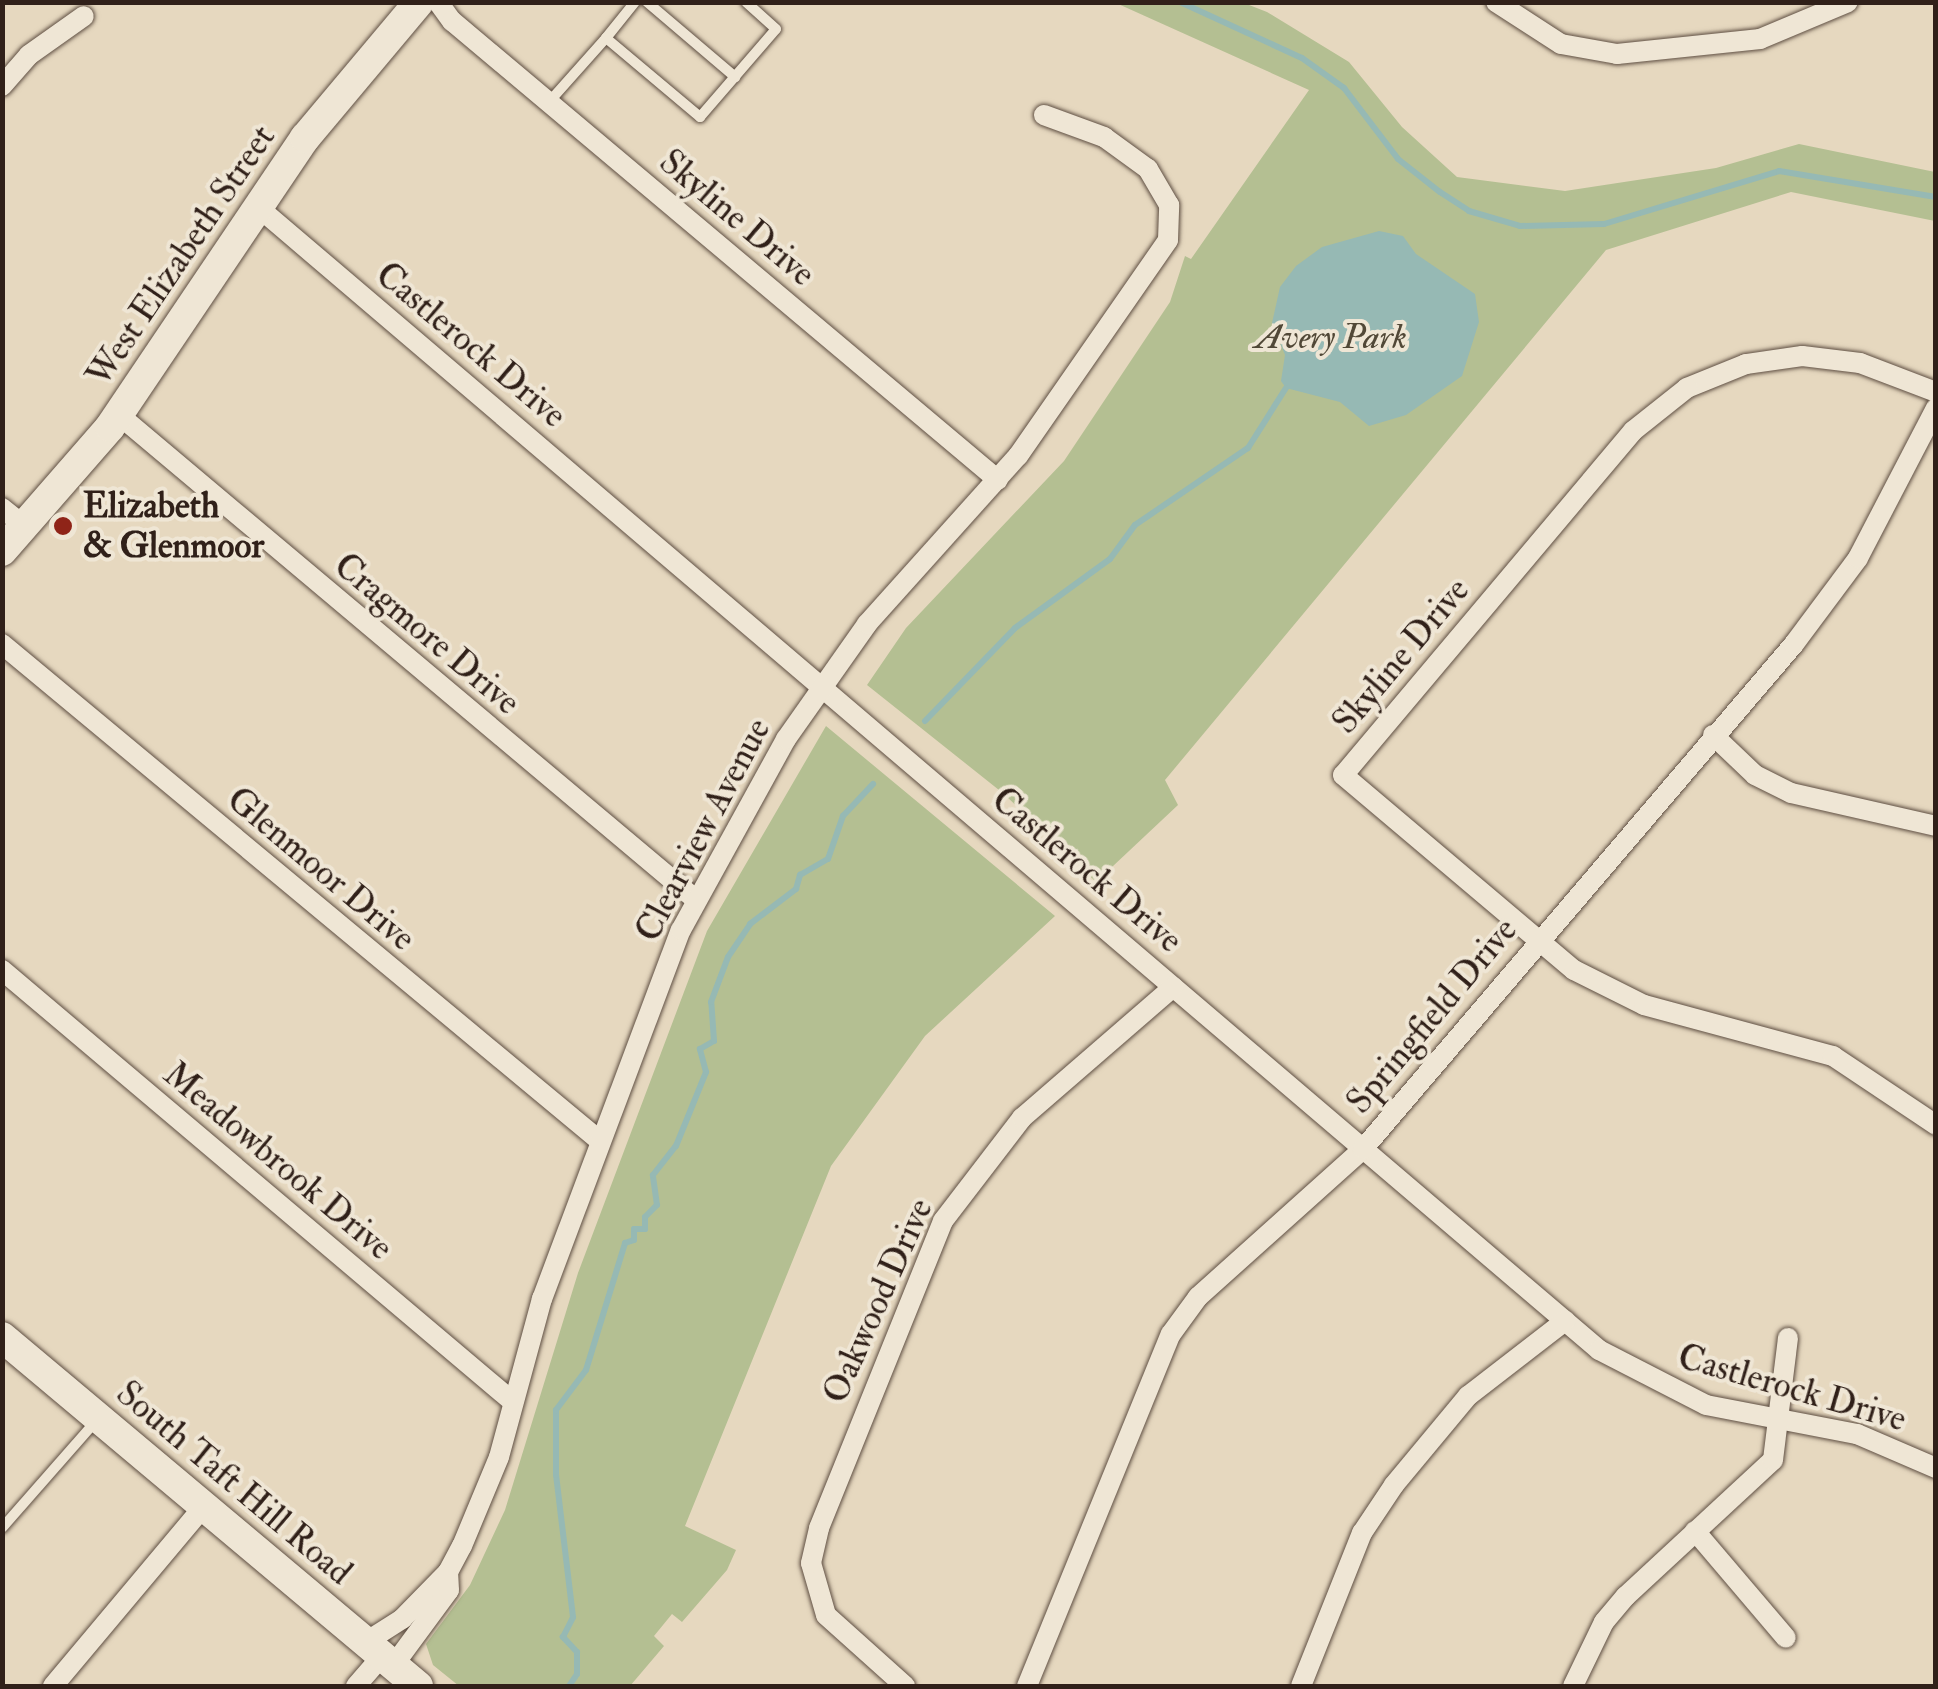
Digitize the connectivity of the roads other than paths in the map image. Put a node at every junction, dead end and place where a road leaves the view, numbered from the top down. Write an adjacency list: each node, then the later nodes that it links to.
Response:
1 (419, 2): 14 (main road, West Elizabeth Street)
2 (438, 2): 12 (street, Skyline Drive)
3 (635, 2): 9 (lane)
4 (647, 2): 10 (lane)
5 (746, 2): 10 (lane)
6 (1496, 2): 7 (street)
7 (1848, 2)
8 (84, 16): 11 (street)
9 (606, 38): 10 (lane); 12 (lane)
10 (735, 78)
11 (2, 86)
12 (549, 102): 18 (street, Skyline Drive)
13 (1044, 115): 18 (street, Clearview Avenue)
14 (258, 207): 17 (main road, West Elizabeth Street); 22 (street, Castlerock Drive)
15 (1936, 392): 26 (street, Skyline Drive)
16 (1936, 408): 23 (street, Springfield Drive)
17 (118, 415): 19 (main road, West Elizabeth Street); 25 (street, Cragmore Drive)
18 (998, 480): 22 (street, Clearview Avenue)
19 (13, 517): 20 (main road, West Elizabeth Street)
20 (2, 551)
21 (2, 644): 30 (street, Glenmoor Drive)
22 (820, 684): 25 (street, Clearview Avenue); 28 (street, Castlerock Drive)
23 (1713, 736): 24 (street); 26 (street, Springfield Drive)
24 (1936, 826)
25 (696, 898): 30 (street, Clearview Avenue)
26 (1536, 944): 29 (street, Skyline Drive); 31 (street, Springfield Drive)
27 (2, 970): 35 (street, Meadowbrook Drive)
28 (1173, 987): 31 (street, Castlerock Drive); 47 (street, Oakwood Drive)
29 (1936, 1124)
30 (600, 1140): 35 (street, Clearview Avenue)
31 (1363, 1149): 32 (street, Castlerock Drive); 48 (street, Springfield Drive)
32 (1565, 1321): 37 (street, Castlerock Drive); 49 (street)
33 (2, 1337): 36 (main road, South Taft Hill Road)
34 (1788, 1338): 37 (street)
35 (512, 1401): 42 (street, Clearview Avenue)
36 (98, 1419): 39 (main road, South Taft Hill Road); 40 (lane)
37 (1781, 1420): 38 (street, Castlerock Drive); 41 (street)
38 (1936, 1468)
39 (202, 1507): 44 (main road, South Taft Hill Road); 45 (street)
40 (2, 1528)
41 (1694, 1531): 43 (street); 50 (street)
42 (448, 1572): 44 (street, Clearview Avenue); 44 (street, Clearview Avenue)
43 (1786, 1638)
44 (392, 1669): 46 (street, Clearview Avenue)
45 (54, 1686)
46 (356, 1686)
47 (905, 1686)
48 (1027, 1686)
49 (1301, 1686)
50 (1573, 1686)

